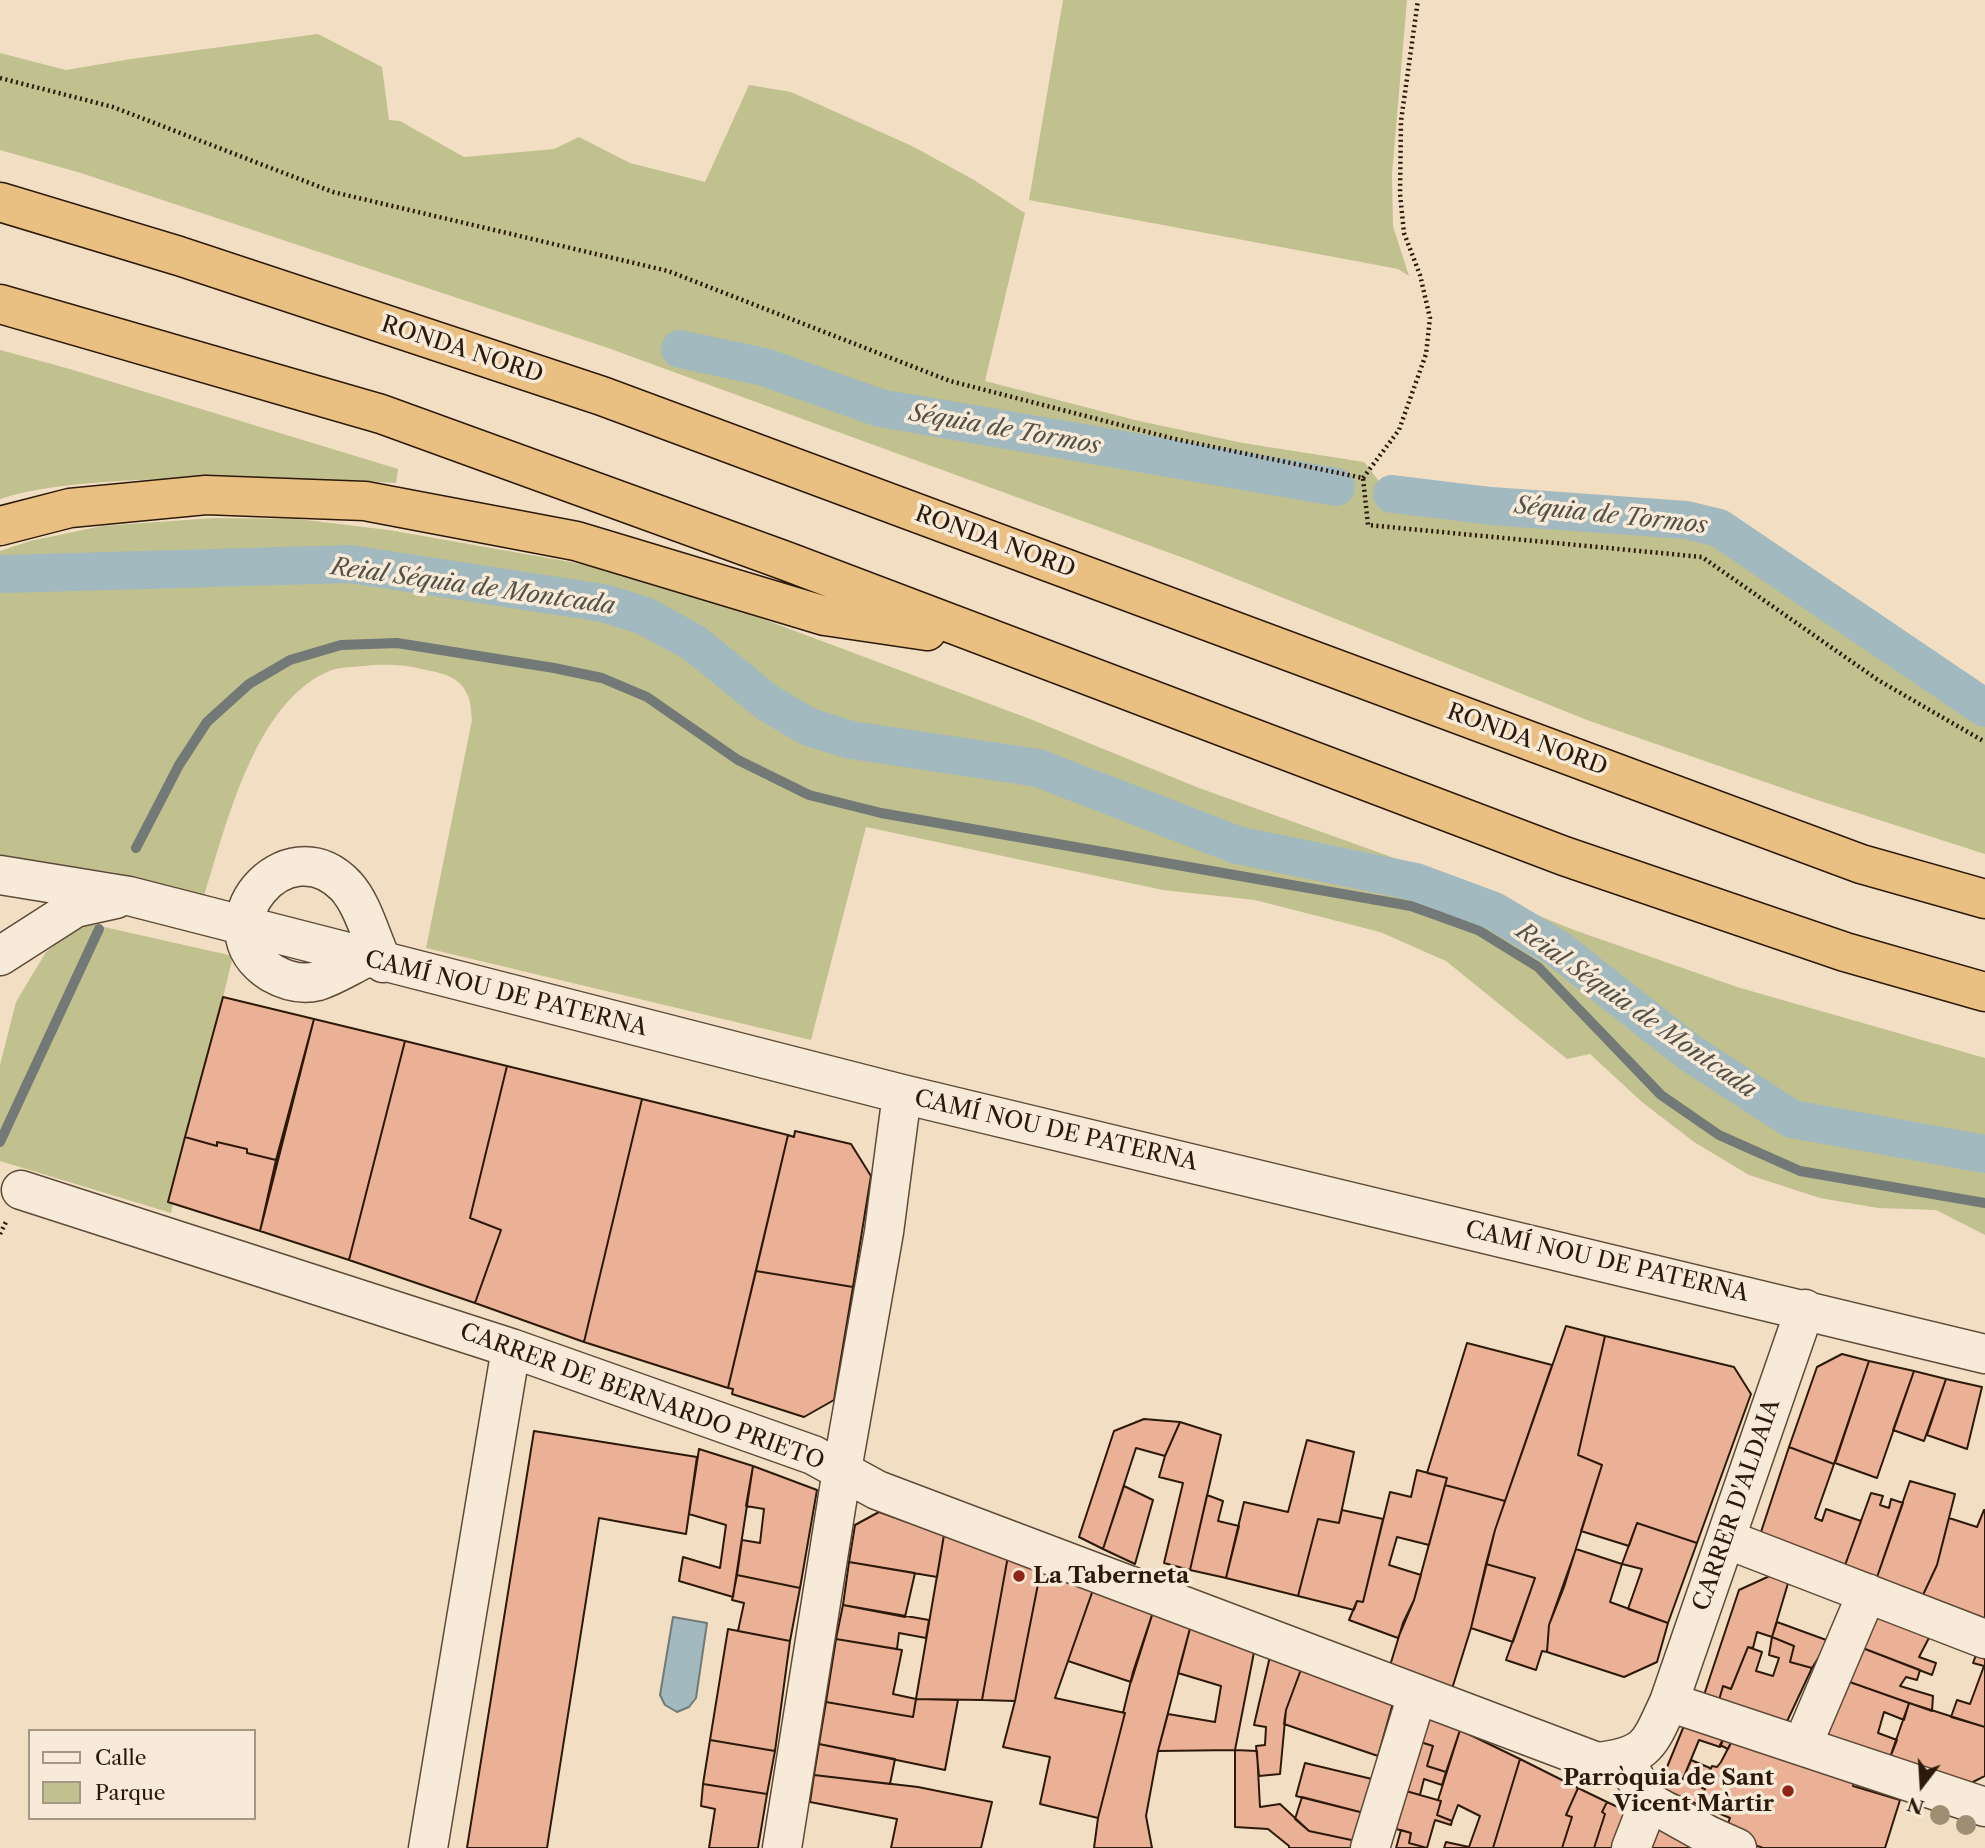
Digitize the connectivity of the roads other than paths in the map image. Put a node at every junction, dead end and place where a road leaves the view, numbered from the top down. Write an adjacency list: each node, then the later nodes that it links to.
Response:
1 (0, 202): 7 (highway, RONDA NORD)
2 (0, 304): 4 (highway)
3 (0, 526): 4 (highway)
4 (1004, 643): 11 (highway)
5 (0, 875): 6 (street, CAMÍ NOU DE PATERNA)
6 (130, 896): 8 (street, CAMÍ NOU DE PATERNA); 9 (street, CAMÍ NOU DE PATERNA)
7 (1985, 900)
8 (245, 927): 10 (street, CAMÍ NOU DE PATERNA); 10 (street)
9 (0, 956)
10 (375, 961): 12 (street, CAMÍ NOU DE PATERNA)
11 (1985, 992)
12 (902, 1094): 14 (street, CAMÍ NOU DE PATERNA); 17 (street)
13 (21, 1190): 15 (street, CARRER DE BERNARDO PRIETO)
14 (1805, 1309): 16 (street, CAMÍ NOU DE PATERNA); 18 (street, CARRER D'ALDAIA)
15 (510, 1348): 17 (street, CARRER DE BERNARDO PRIETO); 27 (street)
16 (1985, 1354)
17 (842, 1470): 21 (street, CARRER DE BERNARDO PRIETO); 28 (street)
18 (1726, 1539): 19 (street); 22 (street, CARRER D'ALDAIA)
19 (1867, 1593): 20 (street); 23 (street)
20 (1985, 1639)
21 (1433, 1700): 24 (street, CARRER DE BERNARDO PRIETO); 29 (street)
22 (1668, 1702): 23 (street); 24 (street, CARRER D'ALDAIA)
23 (1802, 1746): 26 (street)
24 (1623, 1759): 25 (street)
25 (1649, 1802): 30 (street); 31 (street)
26 (1985, 1807)
27 (428, 1848)
28 (782, 1848)
29 (1370, 1848)
30 (1631, 1848)
31 (1737, 1848)

